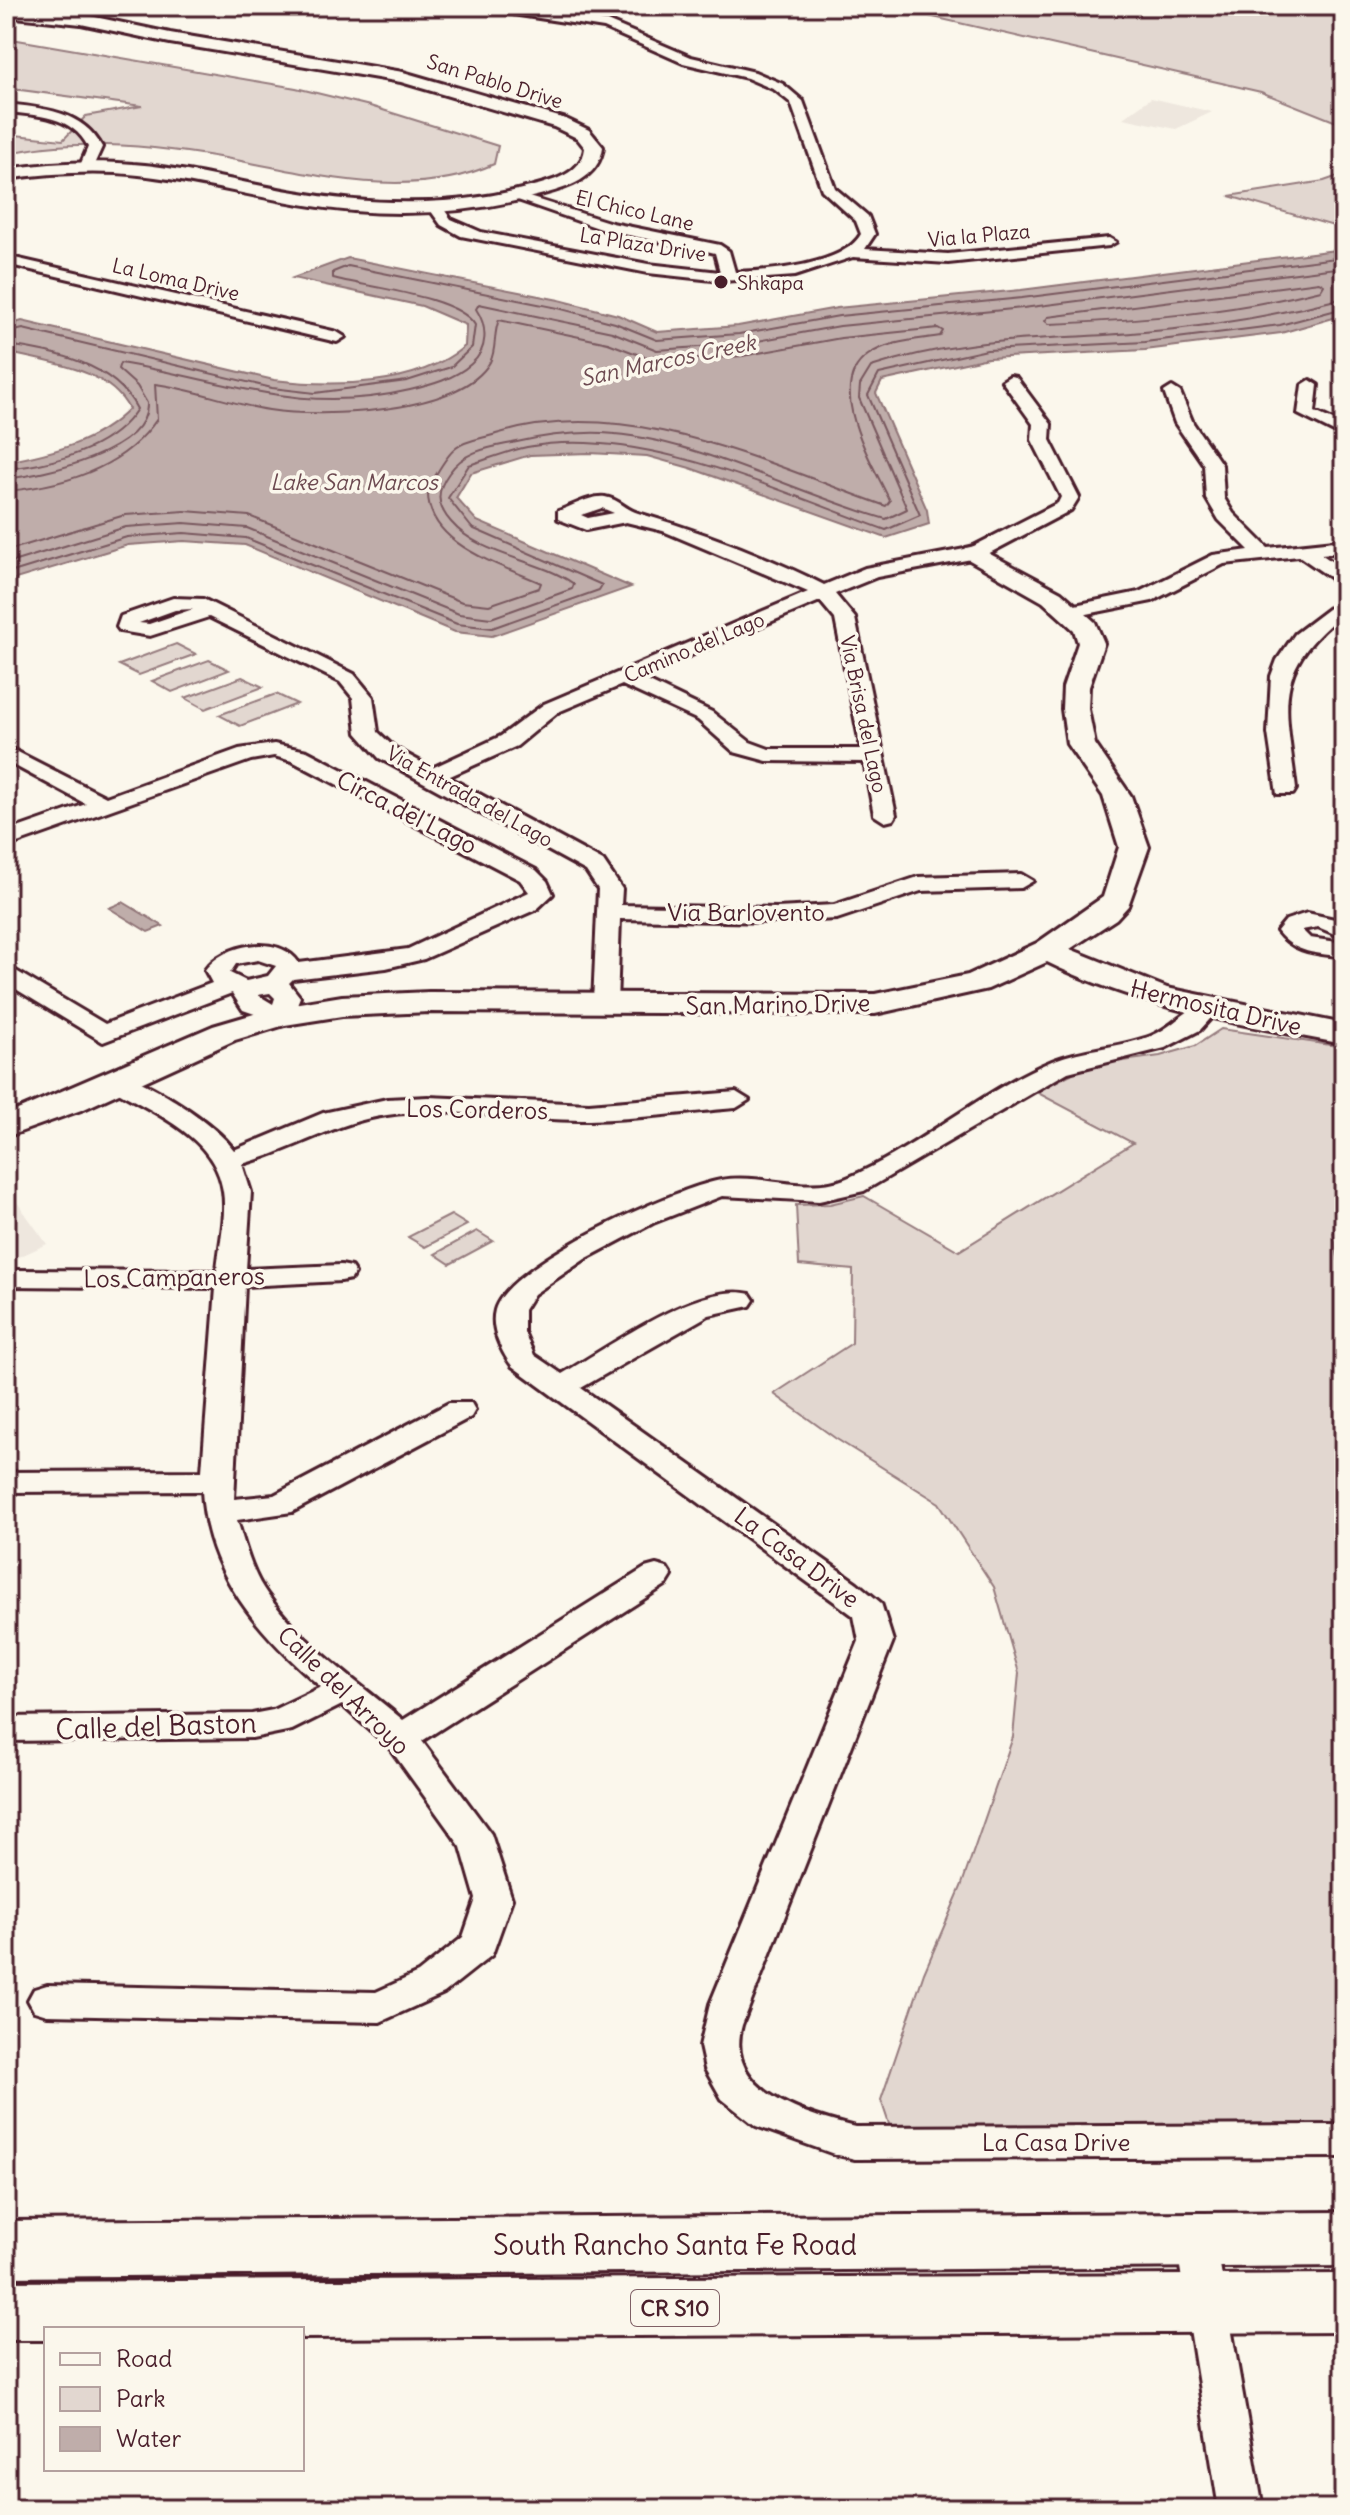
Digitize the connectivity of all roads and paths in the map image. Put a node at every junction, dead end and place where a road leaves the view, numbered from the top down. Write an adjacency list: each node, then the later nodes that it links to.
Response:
1 (467, 6): 9 (street)
2 (6, 11): 6 (street, San Pablo Drive)
3 (6, 108): 4 (street)
4 (86, 168): 5 (street, San Pablo Drive); 7 (street, San Pablo Drive)
5 (6, 174)
6 (516, 197): 7 (street, San Pablo Drive); 11 (street, El Chico Lane)
7 (435, 207): 11 (street, La Plaza Drive)
8 (1109, 242): 9 (street, Via la Plaza)
9 (852, 252): 11 (street, La Plaza Drive)
10 (6, 260): 12 (street, La Loma Drive)
11 (728, 275)
12 (337, 337)
13 (1010, 381): 21 (street, Camino del Lago)
14 (1310, 385): 16 (street)
15 (1172, 392): 20 (street)
16 (1344, 432)
17 (626, 516): 23 (street, Via Brisa del Lago)
18 (1344, 546): 19 (street)
19 (1301, 549): 20 (street); 22 (street)
20 (1261, 552): 26 (street)
21 (975, 553): 23 (street, Camino del Lago); 26 (street)
22 (1344, 587)
23 (823, 592): 27 (street, Camino del Lago); 29 (street, Via Brisa del Lago)
24 (1344, 603): 31 (street)
25 (210, 610): 30 (street, Via Entrada del Lago)
26 (1072, 611): 38 (street, San Marino Drive)
27 (622, 677): 29 (street); 30 (street, Camino del Lago)
28 (6, 752): 32 (street)
29 (873, 756): 33 (street, Via Brisa del Lago)
30 (428, 777): 36 (street, Via Entrada del Lago)
31 (1285, 789)
32 (104, 805): 34 (street, Circa del Lago); 41 (street, Circa del Lago)
33 (885, 815)
34 (6, 840)
35 (1021, 881): 36 (street, Via Barlovento)
36 (611, 912): 43 (street, Via Entrada del Lago)
37 (1344, 931): 39 (street)
38 (1048, 950): 43 (street, San Marino Drive); 44 (street, Hermosita Drive)
39 (1344, 950)
40 (6, 972): 42 (street, Circa del Lago)
41 (281, 977): 42 (street, Circa del Lago); 42 (street); 45 (street)
42 (235, 986): 45 (street)
43 (605, 1004): 45 (street, San Marino Drive)
44 (1207, 1009): 46 (street, Hermosita Drive); 55 (street, La Casa Drive)
45 (281, 1016): 47 (street, San Marino Drive)
46 (1344, 1034)
47 (117, 1081): 49 (street, San Marino Drive); 50 (street)
48 (736, 1100): 50 (street, Los Corderos)
49 (6, 1127)
50 (227, 1160): 53 (street, Calle del Arroyo)
51 (341, 1273): 53 (street, Los Campaneros)
52 (6, 1278): 53 (street, Los Campaneros)
53 (233, 1280): 58 (street, Calle del Arroyo)
54 (740, 1300): 55 (street)
55 (561, 1387): 64 (street, La Casa Drive)
56 (460, 1410): 58 (street)
57 (6, 1482): 58 (street)
58 (218, 1496): 60 (street, Calle del Arroyo)
59 (656, 1576): 62 (street)
60 (346, 1689): 61 (street, Calle del Baston); 62 (street, Calle del Arroyo)
61 (6, 1729)
62 (401, 1738): 63 (street, Calle del Arroyo)
63 (47, 2000)
64 (1344, 2141)
65 (1344, 2239): 66 (main road, South Rancho Santa Fe Road)
66 (1196, 2242): 67 (main road, South Rancho Santa Fe Road); 69 (street)
67 (6, 2249)
68 (1344, 2303): 69 (main road, CR S10)
69 (1207, 2305): 70 (main road, CR S10); 71 (street)
70 (6, 2311)
71 (1241, 2509)

